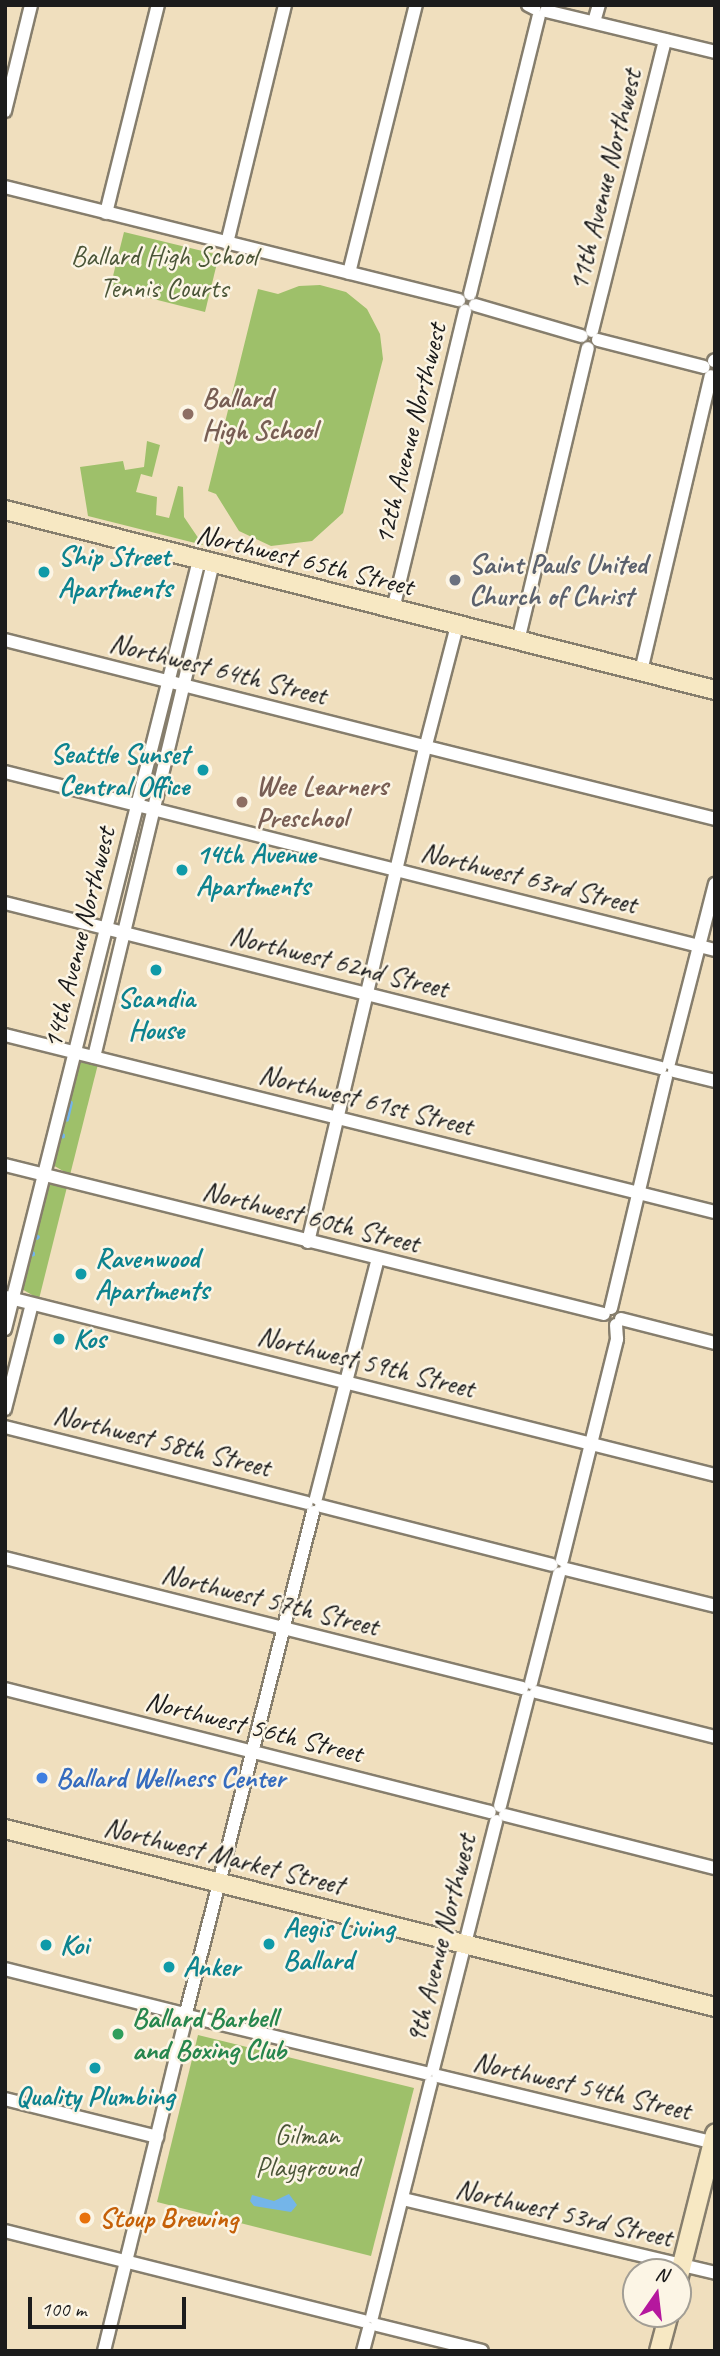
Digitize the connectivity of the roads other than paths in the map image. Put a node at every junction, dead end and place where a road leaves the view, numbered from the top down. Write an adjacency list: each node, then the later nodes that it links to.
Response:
1 (31, 5): 10 (street)
2 (158, 5): 12 (street)
3 (285, 5): 13 (street)
4 (416, 5): 14 (street)
5 (599, 5): 7 (street)
6 (538, 8): 7 (street); 15 (street, 12th Avenue Northwest)
7 (594, 22): 8 (street)
8 (665, 40): 9 (street); 16 (street, 11th Avenue Northwest)
9 (715, 52)
10 (5, 111)
11 (5, 187): 12 (street)
12 (106, 213): 13 (street)
13 (227, 243): 14 (street)
14 (349, 273): 15 (street)
15 (467, 302): 16 (street); 20 (street, 12th Avenue Northwest)
16 (590, 339): 17 (street); 23 (street, 11th Avenue Northwest)
17 (712, 367): 24 (street)
18 (5, 510): 19 (main road, Northwest 65th Street)
19 (206, 562): 20 (main road, Northwest 65th Street); 25 (street, 14th Avenue Northwest); 26 (street, 14th Avenue Northwest)
20 (393, 609): 21 (main road, Northwest 65th Street)
21 (457, 626): 23 (main road, Northwest 65th Street); 28 (street)
22 (5, 640): 25 (street, Northwest 64th Street)
23 (519, 641): 24 (main road, Northwest 65th Street)
24 (641, 671): 27 (main road, Northwest 65th Street)
25 (169, 682): 26 (street, Northwest 64th Street); 30 (street, 14th Avenue Northwest)
26 (184, 686): 28 (street, Northwest 64th Street); 31 (street, 14th Avenue Northwest)
27 (715, 690)
28 (426, 746): 32 (street, Northwest 64th Street); 33 (street)
29 (5, 772): 30 (street, Northwest 63rd Street)
30 (138, 807): 31 (street, Northwest 63rd Street); 36 (street, 14th Avenue Northwest)
31 (154, 811): 33 (street, Northwest 63rd Street); 37 (street, 14th Avenue Northwest)
32 (715, 818)
33 (396, 870): 38 (street, Northwest 63rd Street); 40 (street)
34 (715, 884): 38 (street)
35 (5, 903): 36 (street, Northwest 62nd Street)
36 (107, 929): 37 (street, Northwest 62nd Street); 42 (street, 14th Avenue Northwest)
37 (124, 933): 40 (street, Northwest 62nd Street); 43 (street, 14th Avenue Northwest)
38 (699, 946): 39 (street, Northwest 63rd Street); 44 (street)
39 (715, 950)
40 (367, 995): 44 (street, Northwest 62nd Street); 46 (street)
41 (5, 1035): 42 (street, Northwest 61st Street)
42 (76, 1053): 43 (street, Northwest 61st Street); 48 (street, 14th Avenue Northwest)
43 (94, 1057): 46 (street, Northwest 61st Street)
44 (668, 1070): 45 (street, Northwest 62nd Street); 49 (street)
45 (715, 1081)
46 (340, 1118): 49 (street, Northwest 61st Street); 51 (street)
47 (5, 1165): 48 (street, Northwest 60th Street)
48 (44, 1175): 51 (street, Northwest 60th Street); 53 (street, 14th Avenue Northwest)
49 (639, 1193): 50 (street, Northwest 61st Street); 55 (street)
50 (715, 1212)
51 (309, 1242): 52 (street, Northwest 60th Street)
52 (378, 1259): 55 (street, Northwest 60th Street); 59 (street)
53 (9, 1298): 54 (street, Northwest 59th Street); 57 (street, 14th Avenue Northwest)
54 (32, 1304): 59 (street, Northwest 59th Street); 60 (street)
55 (608, 1311): 56 (street)
56 (618, 1322): 58 (street); 62 (street, 9th Avenue Northwest)
57 (5, 1329)
58 (715, 1343)
59 (347, 1382): 62 (street, Northwest 59th Street); 64 (street)
60 (5, 1409)
61 (5, 1427): 64 (street, Northwest 58th Street)
62 (592, 1444): 63 (street, Northwest 59th Street); 66 (street, 9th Avenue Northwest)
63 (715, 1475)
64 (314, 1505): 66 (street, Northwest 58th Street); 68 (street)
65 (5, 1558): 68 (street, Northwest 57th Street)
66 (560, 1567): 67 (street, Northwest 58th Street); 70 (street, 9th Avenue Northwest)
67 (715, 1606)
68 (282, 1628): 70 (street, Northwest 57th Street); 72 (street)
69 (5, 1689): 72 (street, Northwest 56th Street)
70 (529, 1690): 71 (street, Northwest 57th Street); 73 (street, 9th Avenue Northwest)
71 (715, 1737)
72 (252, 1751): 73 (street, Northwest 56th Street); 76 (street)
73 (498, 1814): 75 (street, Northwest 56th Street); 77 (street, 9th Avenue Northwest)
74 (5, 1829): 76 (main road, Northwest Market Street)
75 (715, 1868)
76 (220, 1882): 77 (main road, Northwest Market Street); 80 (street)
77 (464, 1944): 79 (main road, Northwest Market Street); 81 (street, 9th Avenue Northwest)
78 (5, 1969): 80 (street, Northwest 54th Street)
79 (715, 2007)
80 (186, 2015): 81 (street, Northwest 54th Street); 83 (street)
81 (432, 2075): 84 (street, Northwest 54th Street); 85 (street, 9th Avenue Northwest)
82 (5, 2099): 83 (street)
83 (157, 2137): 89 (street)
84 (714, 2140): 88 (main road)
85 (403, 2199): 87 (street, Northwest 53rd Street); 92 (street, 9th Avenue Northwest)
86 (5, 2231): 89 (street)
87 (627, 2258)
88 (684, 2258)
89 (126, 2262): 92 (street); 94 (street)
90 (692, 2272): 91 (street, Northwest 53rd Street)
91 (715, 2273)
92 (370, 2323): 95 (street, 9th Avenue Northwest); 96 (street)
93 (665, 2328): 97 (main road)
94 (104, 2351)
95 (363, 2351)
96 (482, 2351)
97 (659, 2351)

